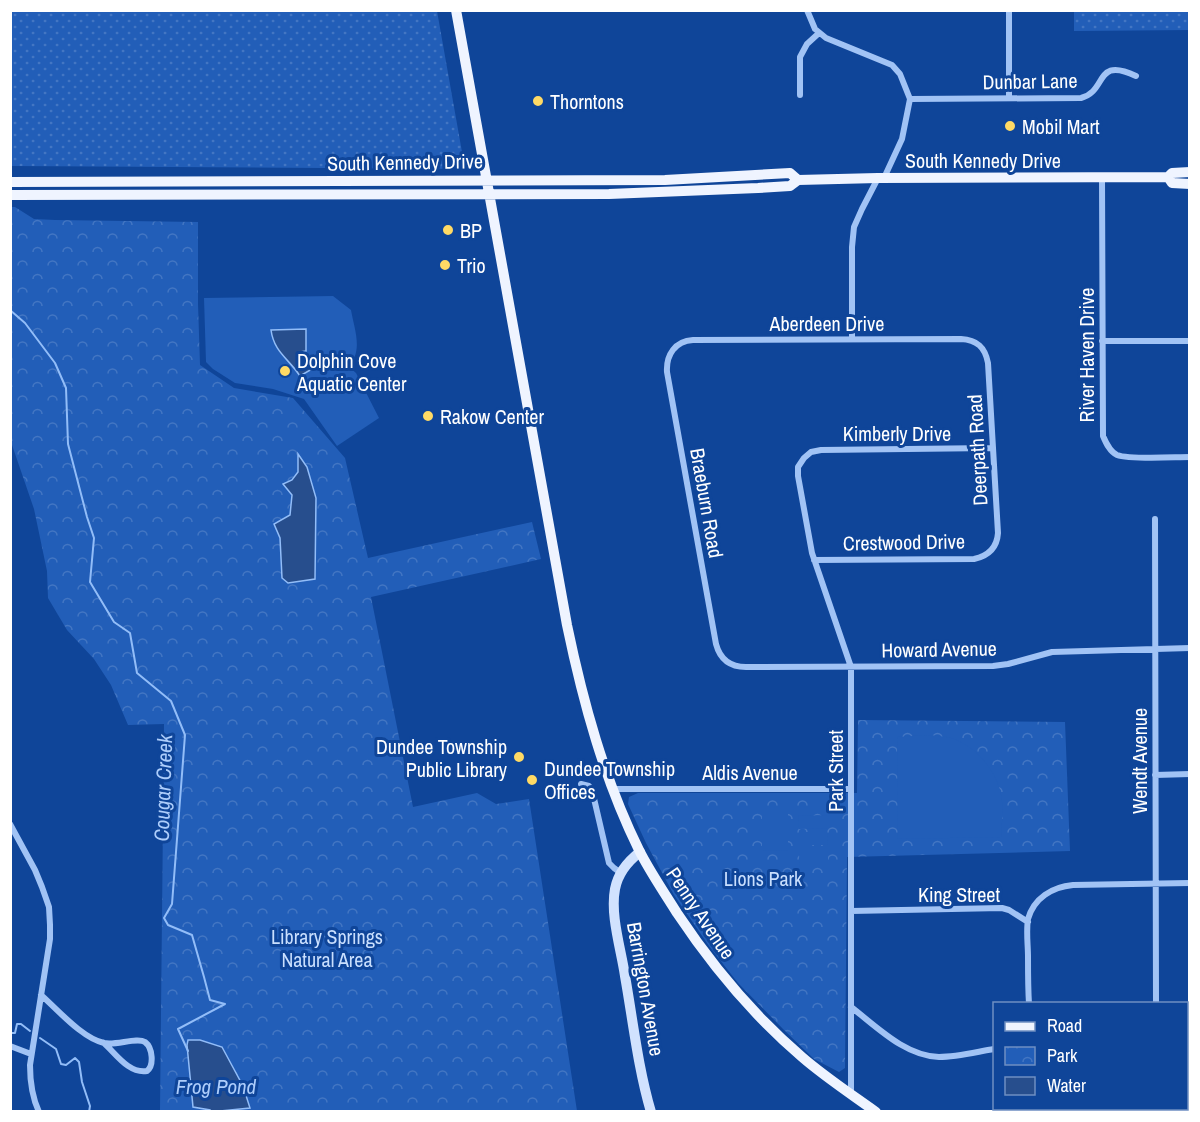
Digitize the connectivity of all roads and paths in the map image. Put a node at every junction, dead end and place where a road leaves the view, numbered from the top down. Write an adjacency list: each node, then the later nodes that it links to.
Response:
1 (456, 10): 13 (main road, Penny Avenue)
2 (807, 10): 4 (street)
3 (1009, 10): 7 (street)
4 (819, 33): 6 (street); 8 (street)
5 (1136, 76): 7 (street, Dunbar Lane)
6 (800, 95)
7 (1009, 98): 8 (street, Dunbar Lane)
8 (910, 99): 11 (street)
9 (1190, 172): 10 (main road, South Kennedy Drive)
10 (1168, 177): 12 (main road, South Kennedy Drive); 16 (main road, South Kennedy Drive)
11 (881, 178): 12 (main road, South Kennedy Drive); 14 (main road, South Kennedy Drive); 19 (street)
12 (1102, 178): 20 (street, River Haven Drive)
13 (486, 179): 14 (main road, South Kennedy Drive); 15 (main road, South Kennedy Drive); 17 (main road, Penny Avenue)
14 (798, 180): 17 (main road, South Kennedy Drive)
15 (10, 182)
16 (1190, 183)
17 (489, 194): 18 (main road, South Kennedy Drive); 37 (main road, Penny Avenue)
18 (10, 195)
19 (852, 339): 22 (street, Aberdeen Drive); 23 (street, Aberdeen Drive)
20 (1102, 341): 21 (street); 25 (street, River Haven Drive)
21 (1190, 341)
22 (982, 347): 24 (street, Deerpath Road)
23 (673, 350): 32 (street, Braeburn Road)
24 (992, 448): 26 (street, Kimberly Drive); 28 (street, Deerpath Road)
25 (1190, 457)
26 (804, 458): 29 (street, Park Street)
27 (1155, 519): 31 (street, Wendt Avenue)
28 (991, 551): 29 (street, Crestwood Drive)
29 (814, 560): 33 (street, Park Street)
30 (1190, 648): 31 (street, Howard Avenue)
31 (1155, 649): 33 (street, Howard Avenue); 35 (street, Wendt Avenue)
32 (725, 660): 33 (street, Howard Avenue)
33 (851, 667): 38 (street, Park Street)
34 (1190, 774): 35 (street)
35 (1155, 775): 43 (street, Wendt Avenue)
36 (580, 784): 41 (street)
37 (613, 789): 38 (street, Aldis Avenue); 40 (main road, Penny Avenue)
38 (851, 789): 44 (street, Park Street)
39 (10, 824): 46 (street)
40 (640, 852): 41 (street); 54 (main road, Penny Avenue)
41 (621, 873): 56 (street, Barrington Avenue)
42 (1190, 883): 43 (street)
43 (1156, 884): 45 (street); 48 (street, Wendt Avenue)
44 (851, 911): 45 (street, King Street); 49 (street, Park Street)
45 (1028, 922): 47 (street)
46 (41, 995): 50 (street); 53 (street)
47 (1029, 1002)
48 (1156, 1002)
49 (851, 1007): 52 (street); 54 (street, Park Street)
50 (104, 1043): 50 (street)
51 (10, 1046): 53 (street)
52 (993, 1049)
53 (31, 1054): 55 (street)
54 (850, 1094): 57 (main road, Penny Avenue)
55 (39, 1112)
56 (651, 1112)
57 (876, 1112)

